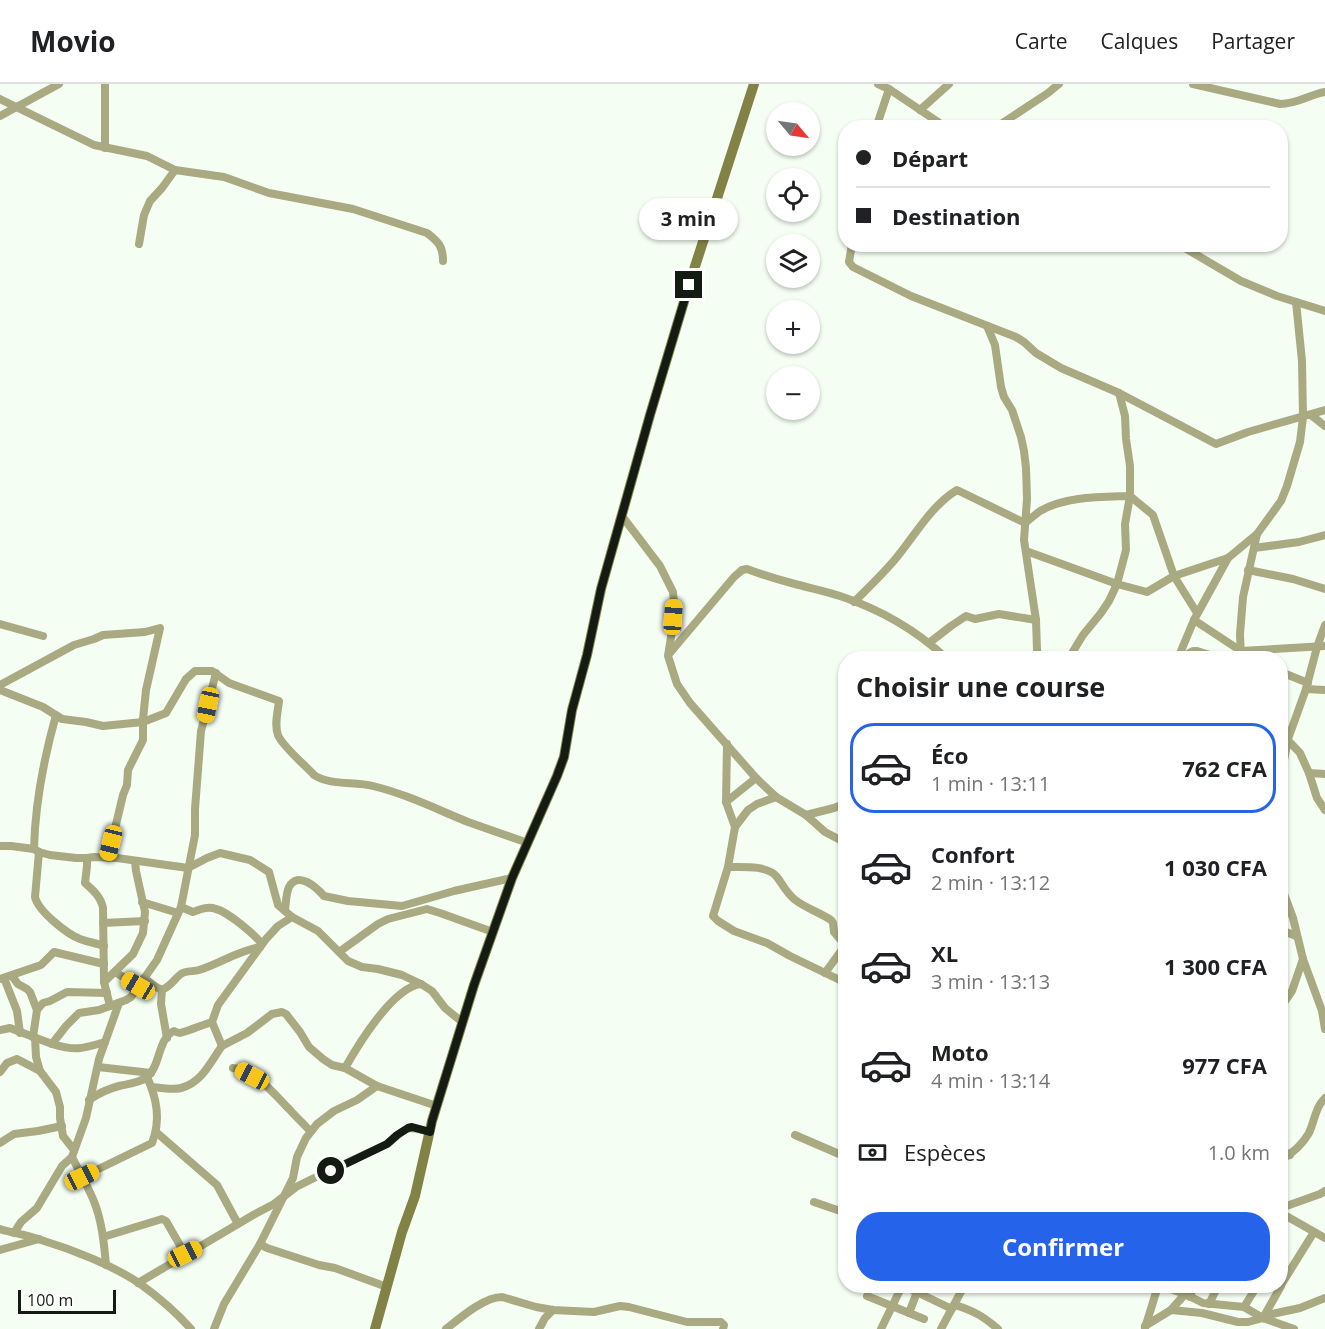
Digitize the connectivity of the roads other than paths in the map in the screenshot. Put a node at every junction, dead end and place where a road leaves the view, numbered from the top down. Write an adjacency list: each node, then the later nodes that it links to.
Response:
1 (58, 84): 11 (street)
2 (105, 84): 17 (street)
3 (754, 84): 31 (street)
4 (878, 84): 8 (street)
5 (949, 84): 12 (street)
6 (1059, 84): 16 (street)
7 (1193, 84): 9 (street)
8 (889, 89): 12 (street); 14 (street)
9 (1325, 92)
10 (0, 99): 11 (street)
11 (16, 106): 13 (street); 17 (street)
12 (921, 110): 15 (street)
13 (0, 116)
14 (879, 120)
15 (935, 120)
16 (1006, 120)
17 (105, 148): 18 (street)
18 (175, 170): 19 (street); 22 (street)
19 (139, 244)
20 (851, 252): 25 (street)
21 (1191, 252): 23 (street)
22 (443, 261)
23 (1296, 302): 24 (street); 28 (street)
24 (1325, 311)
25 (987, 326): 26 (street); 32 (street)
26 (1119, 393): 28 (street); 30 (street)
27 (1325, 411): 28 (street)
28 (1307, 416): 29 (street); 33 (street)
29 (1325, 426)
30 (1130, 496): 32 (street); 39 (street); 40 (street)
31 (622, 516): 57 (street); 77 (street)
32 (1025, 523): 36 (street); 42 (street)
33 (1257, 534): 35 (street); 37 (street)
34 (1325, 535): 35 (street)
35 (1254, 548): 38 (street)
36 (1026, 551): 40 (street); 44 (street)
37 (1228, 558): 39 (street); 43 (street)
38 (1248, 570): 41 (street); 55 (street)
39 (1174, 576): 40 (street); 43 (street)
40 (1117, 584): 52 (street)
41 (1325, 589)
42 (854, 602): 48 (street); 57 (street)
43 (1196, 617): 53 (street); 54 (street)
44 (1036, 620): 48 (street); 51 (street)
45 (0, 624): 47 (street)
46 (1325, 625): 49 (street)
47 (43, 636)
48 (929, 643): 50 (street)
49 (1321, 646): 56 (street); 60 (street)
50 (938, 651)
51 (1037, 651)
52 (1073, 651)
53 (1182, 651)
54 (1234, 651)
55 (1241, 651)
56 (1285, 651)
57 (668, 656): 66 (street)
58 (216, 673): 64 (street); 77 (street); 84 (street)
59 (1288, 676): 60 (street)
60 (1307, 686): 62 (street); 65 (street)
61 (0, 687): 63 (street); 64 (street)
62 (1325, 690)
63 (56, 715): 64 (street); 79 (street)
64 (143, 722): 81 (street)
65 (1288, 739): 67 (street)
66 (727, 744): 69 (street); 71 (street)
67 (1309, 773): 68 (street); 73 (street)
68 (1325, 774)
69 (756, 778): 70 (street); 71 (street)
70 (776, 797): 74 (street); 75 (street)
71 (726, 802): 75 (street)
72 (838, 806): 74 (street)
73 (1325, 810)
74 (806, 815): 76 (street)
75 (735, 827): 83 (street)
76 (838, 839)
77 (528, 843): 85 (street)
78 (0, 846): 79 (street)
79 (37, 851): 80 (street); 99 (street)
80 (87, 858): 81 (street); 92 (street)
81 (108, 858): 82 (street)
82 (135, 861): 84 (street); 86 (street)
83 (728, 867): 97 (street); 105 (street)
84 (188, 868): 88 (street); 89 (street)
85 (512, 878): 89 (street); 93 (street)
86 (142, 902): 88 (street); 91 (street)
87 (1288, 905): 95 (street)
88 (179, 910): 98 (street); 107 (street)
89 (285, 910): 90 (street)
90 (292, 917): 98 (street); 100 (street)
91 (145, 921): 92 (street); 104 (street)
92 (103, 922): 99 (street)
93 (493, 932): 100 (street); 119 (street)
94 (1288, 932): 95 (street)
95 (1293, 934): 96 (street); 102 (street)
96 (1288, 935)
97 (838, 936)
98 (261, 945): 112 (street); 118 (street)
99 (104, 946): 103 (street)
100 (339, 952): 110 (street)
101 (838, 955): 105 (street)
102 (1303, 959): 114 (street); 120 (street)
103 (104, 964): 106 (street); 109 (street)
104 (115, 972): 109 (street); 111 (street)
105 (825, 973): 108 (street)
106 (5, 978): 117 (street); 122 (street)
107 (144, 978): 111 (street); 112 (street)
108 (838, 979)
109 (105, 982): 113 (street)
110 (421, 984): 119 (street); 130 (street)
111 (138, 986): 115 (street)
112 (162, 989): 124 (street)
113 (107, 993): 116 (street); 117 (street)
114 (1288, 997)
115 (119, 1003): 116 (street); 125 (street)
116 (110, 1006): 126 (street)
117 (37, 1010): 123 (street)
118 (212, 1022): 124 (street); 127 (street)
119 (462, 1022): 138 (street)
120 (1325, 1029)
121 (0, 1030): 122 (street)
122 (20, 1032): 123 (street)
123 (34, 1038): 126 (street); 131 (street)
124 (167, 1038): 133 (street)
125 (105, 1042): 126 (street); 128 (street)
126 (52, 1044)
127 (222, 1046): 130 (street); 135 (street)
128 (98, 1067): 133 (street); 137 (street)
129 (233, 1068): 140 (street)
130 (345, 1068): 134 (street)
131 (40, 1071): 132 (street); 139 (street)
132 (0, 1072)
133 (149, 1075): 135 (street); 137 (street)
134 (377, 1086): 138 (street); 140 (street)
135 (152, 1087): 141 (street)
136 (1325, 1098): 147 (street)
137 (89, 1100): 145 (street)
138 (437, 1106): 142 (street)
139 (62, 1126): 144 (street); 145 (street)
140 (310, 1131): 150 (street)
141 (156, 1132): 148 (street); 155 (street)
142 (430, 1132): 150 (street); 168 (street)
143 (795, 1135): 146 (street)
144 (0, 1143)
145 (73, 1153): 148 (street); 158 (street)
146 (838, 1154)
147 (1290, 1155)
148 (82, 1177): 159 (street)
149 (1323, 1195): 152 (street)
150 (284, 1196): 155 (street); 162 (street)
151 (814, 1202): 153 (street)
152 (1288, 1206)
153 (838, 1210)
154 (1288, 1218): 157 (street)
155 (238, 1224): 164 (street)
156 (0, 1229): 158 (street)
157 (1314, 1232): 160 (street); 166 (street)
158 (14, 1233): 161 (street)
159 (104, 1237): 164 (street); 165 (street)
160 (1325, 1238)
161 (40, 1239): 163 (street); 165 (street)
162 (260, 1244): 168 (street); 193 (street)
163 (0, 1250)
164 (185, 1254): 167 (street)
165 (106, 1265): 167 (street)
166 (1288, 1274)
167 (138, 1282): 192 (street)
168 (387, 1287): 194 (street)
169 (899, 1293): 182 (street)
170 (917, 1293): 187 (street)
171 (919, 1293): 183 (street)
172 (959, 1293): 183 (street)
173 (1158, 1293): 191 (street)
174 (1182, 1293): 178 (street)
175 (1214, 1293): 181 (street)
176 (1253, 1293): 184 (street)
177 (1277, 1293): 188 (street)
178 (1188, 1295): 181 (street); 186 (street)
179 (867, 1296): 182 (street)
180 (1325, 1298): 188 (street)
181 (1209, 1304): 184 (street)
182 (891, 1306): 187 (street); 198 (street)
183 (953, 1307): 199 (street); 200 (street)
184 (1244, 1307): 188 (street)
185 (553, 1310): 195 (street); 196 (street); 197 (street)
186 (1171, 1310): 190 (street); 191 (street)
187 (909, 1313): 189 (street)
188 (1263, 1318): 190 (street); 201 (street)
189 (924, 1319)
190 (1243, 1325)
191 (1145, 1328)
192 (191, 1329)
193 (214, 1329)
194 (375, 1329)
195 (446, 1329)
196 (539, 1329)
197 (723, 1329)
198 (881, 1329)
199 (941, 1329)
200 (998, 1329)
201 (1292, 1329)

